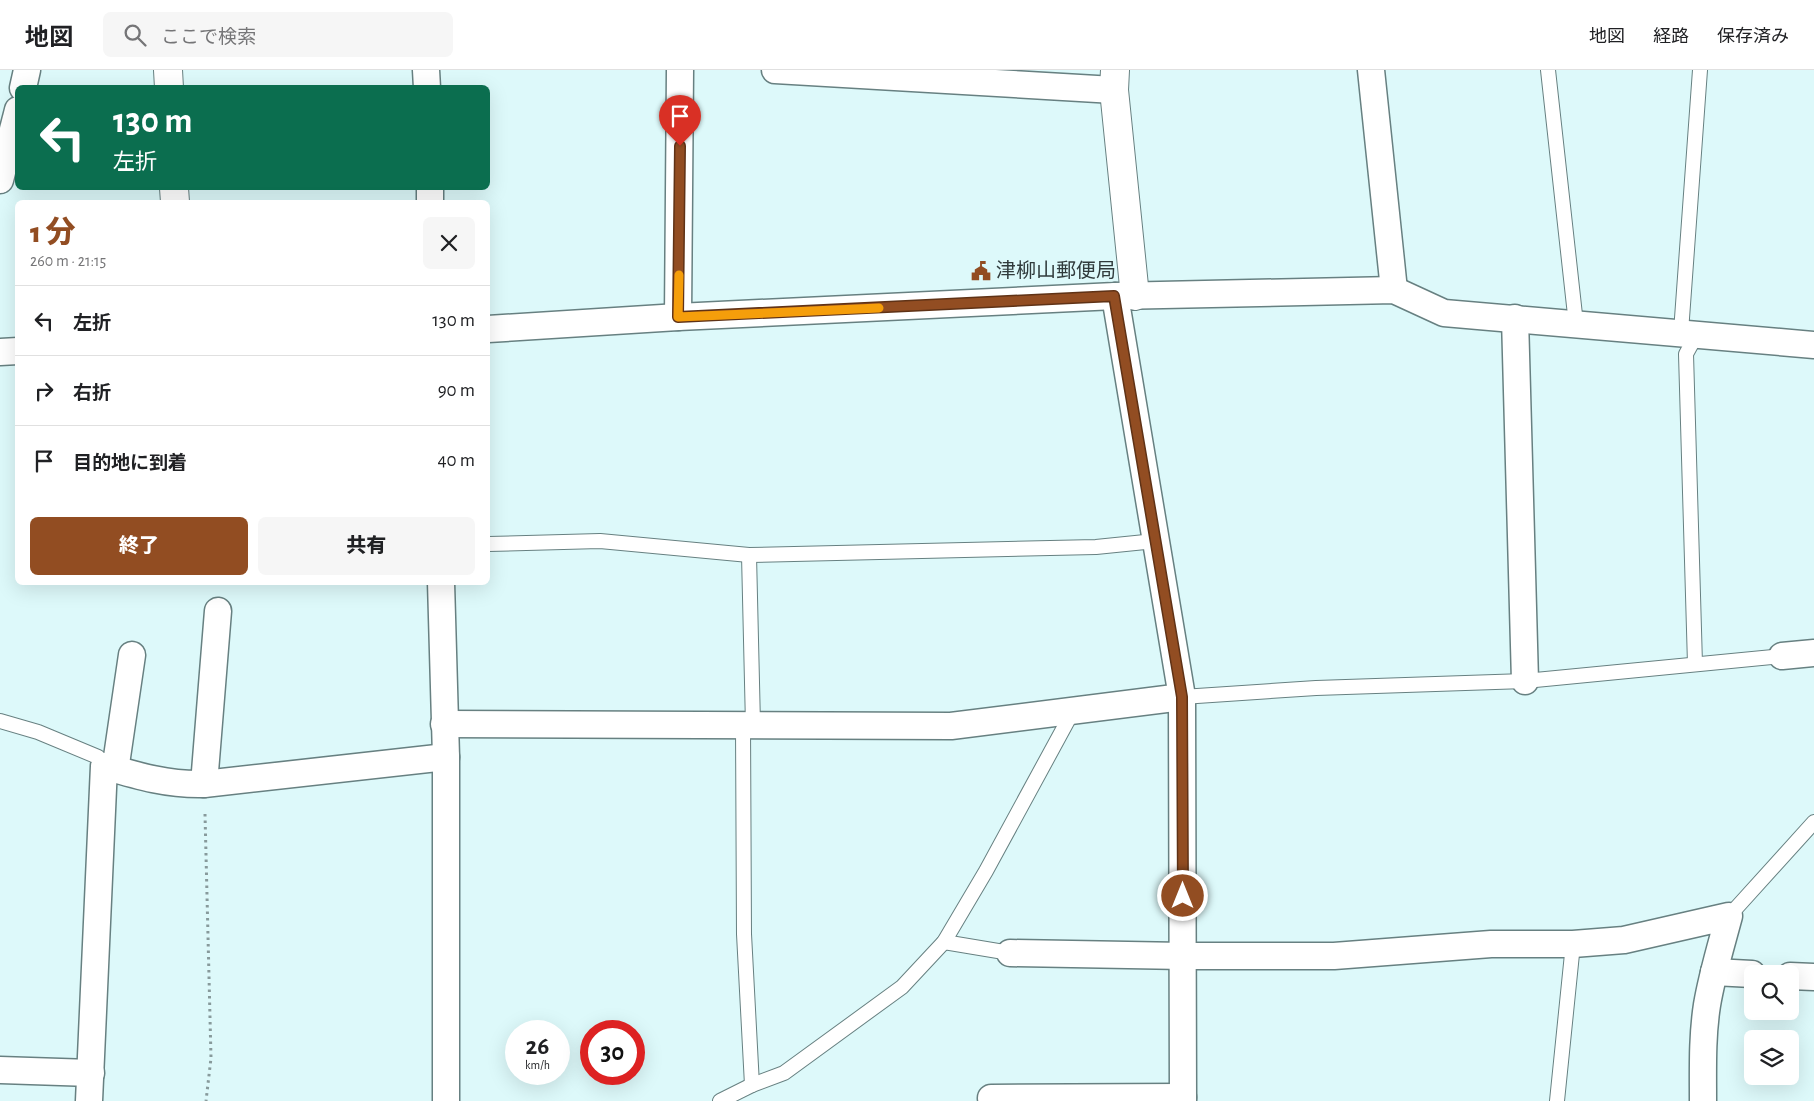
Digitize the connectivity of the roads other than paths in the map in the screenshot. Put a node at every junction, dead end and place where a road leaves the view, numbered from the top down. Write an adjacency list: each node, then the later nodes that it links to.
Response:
1 (27, 70): 11 (street)
2 (168, 70): 12 (street)
3 (426, 70): 13 (street)
4 (680, 70): 18 (street)
5 (790, 70): 9 (street)
6 (1371, 70): 16 (street)
7 (1548, 70): 20 (lane)
8 (1700, 70): 22 (lane)
9 (938, 75): 10 (street)
10 (1115, 80): 17 (street)
11 (24, 85)
12 (169, 85)
13 (427, 85)
14 (15, 122): 15 (street)
15 (0, 180)
16 (1394, 290): 17 (street); 19 (street)
17 (1125, 296): 18 (street); 26 (street)
18 (678, 317): 21 (street)
19 (1515, 318): 20 (street); 35 (street)
20 (1576, 324): 22 (street)
21 (490, 329)
22 (1689, 333): 23 (street); 34 (lane)
23 (1814, 345)
24 (15, 351): 25 (street)
25 (0, 352)
26 (1155, 541): 28 (lane); 36 (street)
27 (490, 544): 28 (lane)
28 (749, 555): 40 (lane)
29 (441, 585): 39 (street)
30 (218, 611): 43 (street)
31 (1814, 653): 33 (street)
32 (132, 654): 42 (street)
33 (1782, 656): 34 (lane)
34 (1695, 664): 35 (lane)
35 (1525, 680): 36 (lane)
36 (1182, 697): 37 (street); 49 (street)
37 (1073, 711): 40 (street); 46 (lane)
38 (0, 721): 42 (lane)
39 (444, 724): 40 (street); 41 (street)
40 (748, 725): 56 (lane)
41 (446, 757): 43 (street); 60 (street)
42 (109, 767): 43 (street); 55 (street)
43 (204, 784)
44 (1814, 822): 45 (lane)
45 (1729, 916): 47 (street); 50 (street)
46 (944, 942): 48 (lane); 56 (lane)
47 (1573, 944): 49 (street); 62 (lane)
48 (1010, 953): 49 (street)
49 (1184, 956): 58 (street)
50 (1714, 972): 51 (street); 63 (street)
51 (1744, 974)
52 (1799, 976): 53 (street)
53 (1814, 977)
54 (0, 1070): 55 (street)
55 (91, 1073): 59 (street)
56 (752, 1085): 61 (lane)
57 (990, 1098): 58 (street)
58 (1183, 1099)
59 (89, 1101)
60 (446, 1101)
61 (720, 1101)
62 (1557, 1101)
63 (1703, 1101)

